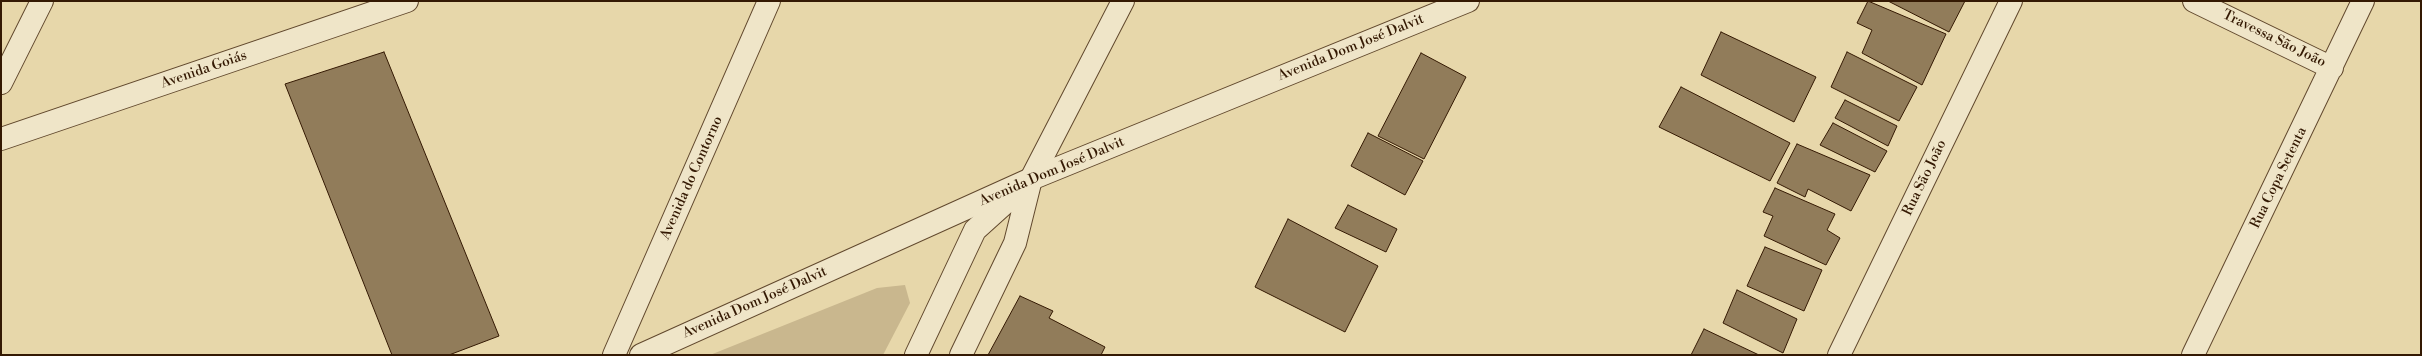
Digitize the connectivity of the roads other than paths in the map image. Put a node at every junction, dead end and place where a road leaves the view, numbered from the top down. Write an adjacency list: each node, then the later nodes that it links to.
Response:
1 (42, 1): 10 (street)
2 (769, 1): 13 (street, Avenida do Contorno)
3 (1123, 1): 12 (street)
4 (1468, 1): 12 (street, Avenida Dom José Dalvit)
5 (2011, 1): 17 (street, Rua São João)
6 (2194, 1): 9 (street, Travessa São João)
7 (2363, 1): 9 (street, Rua Copa Setenta)
8 (403, 2): 11 (street, Avenida Goiás)
9 (2332, 68): 18 (street, Rua Copa Setenta)
10 (1, 83)
11 (1, 139)
12 (1031, 179): 14 (street, Avenida Dom José Dalvit); 15 (street); 16 (street)
13 (614, 355)
14 (641, 355)
15 (916, 355)
16 (961, 355)
17 (1839, 355)
18 (2193, 355)

